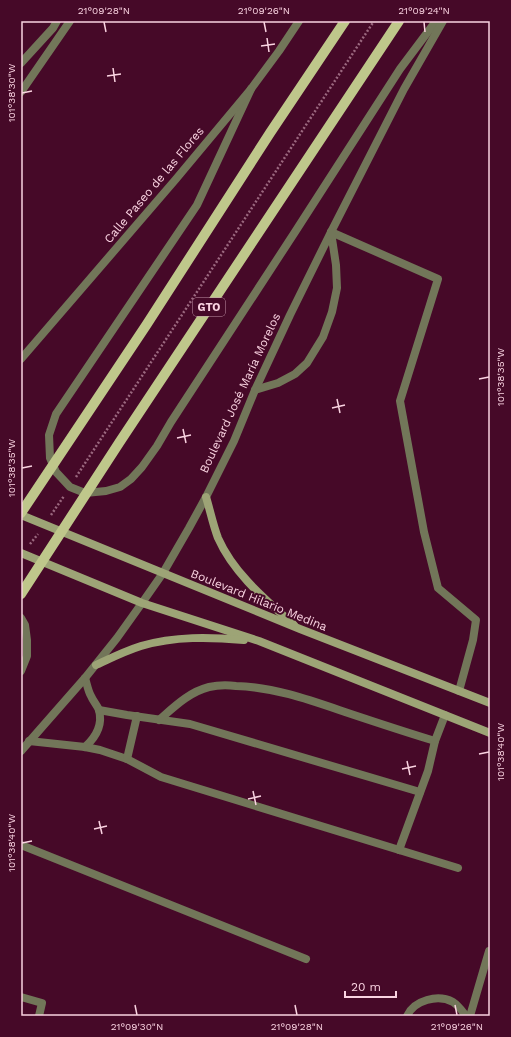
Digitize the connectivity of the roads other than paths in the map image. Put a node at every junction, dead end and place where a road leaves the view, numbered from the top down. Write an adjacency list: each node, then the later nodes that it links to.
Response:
1 (58, 21): 8 (street)
2 (70, 21): 10 (street)
3 (299, 21): 9 (street, Calle Paseo de las Flores)
4 (345, 21): 15 (main road, bridge)
5 (399, 21): 18 (main road, GTO, bridge)
6 (436, 21): 9 (street)
7 (443, 21): 11 (street, Boulevard José María Morelos)
8 (21, 63)
9 (251, 89): 12 (street, Calle Paseo de las Flores)
10 (21, 92)
11 (331, 232): 13 (street, Boulevard José María Morelos); 13 (street); 26 (street)
12 (21, 360)
13 (256, 390): 14 (street, Boulevard José María Morelos)
14 (206, 497): 17 (street, Boulevard José María Morelos); 21 (main road)
15 (21, 514): 17 (main road, Boulevard Hilario Medina)
16 (22, 554): 19 (main road)
17 (162, 573): 19 (street, Boulevard José María Morelos); 21 (main road, Boulevard Hilario Medina)
18 (21, 594)
19 (142, 603): 22 (main road); 23 (street, Boulevard José María Morelos)
20 (21, 618): 24 (street)
21 (300, 630): 26 (main road, Boulevard Hilario Medina)
22 (259, 641): 23 (main road); 30 (main road)
23 (96, 664): 25 (street, Boulevard José María Morelos)
24 (21, 671)
25 (84, 678): 28 (street); 33 (street, Boulevard José María Morelos)
26 (459, 691): 27 (main road, Boulevard Hilario Medina)
27 (490, 703)
28 (99, 710): 29 (street); 35 (street)
29 (137, 716): 31 (street); 37 (street)
30 (445, 716): 32 (main road); 34 (street)
31 (159, 720): 34 (street); 38 (street)
32 (490, 733)
33 (29, 741): 35 (street); 36 (street, Boulevard José María Morelos)
34 (435, 741): 38 (street)
35 (85, 747): 37 (street)
36 (21, 751)
37 (127, 759): 40 (street)
38 (420, 792): 40 (street)
39 (21, 845): 43 (street)
40 (399, 850): 41 (street)
41 (458, 868)
42 (489, 951): 48 (street)
43 (306, 959)
44 (21, 997): 45 (street)
45 (39, 1016)
46 (407, 1016): 47 (street)
47 (466, 1016)
48 (470, 1016)

